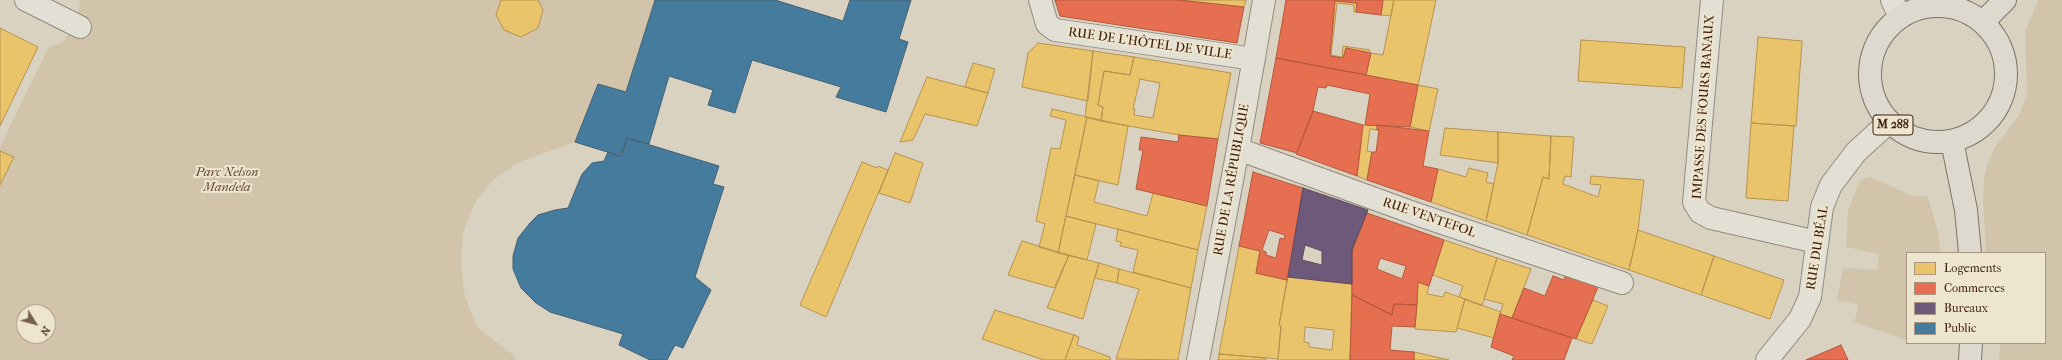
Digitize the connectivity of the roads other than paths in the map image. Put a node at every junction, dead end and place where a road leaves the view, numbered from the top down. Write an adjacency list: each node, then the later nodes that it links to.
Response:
1 (26, 0): 8 (street)
2 (1040, 0): 9 (street, RUE DE L'HÔTEL DE VILLE)
3 (1264, 0): 9 (street, RUE DE LA RÉPUBLIQUE)
4 (1712, 0): 13 (street, IMPASSE DES FOURS BANAUX)
5 (2005, 0): 7 (main road)
6 (1896, 8): 7 (main road, M 288); 10 (main road, M 288)
7 (1984, 22): 11 (main road, M 288)
8 (80, 27)
9 (1254, 59): 12 (street, RUE DE LA RÉPUBLIQUE)
10 (1889, 122): 11 (main road, M 288); 13 (street, RUE DU BÉAL)
11 (1952, 141): 14 (main road)
12 (1238, 149): 15 (street, RUE VENTEFOL); 17 (street, RUE DE LA RÉPUBLIQUE)
13 (1817, 242): 18 (street, RUE DU BÉAL)
14 (1970, 252)
15 (1622, 283)
16 (1971, 344): 19 (main road)
17 (1198, 360)
18 (1767, 360)
19 (1970, 360)

